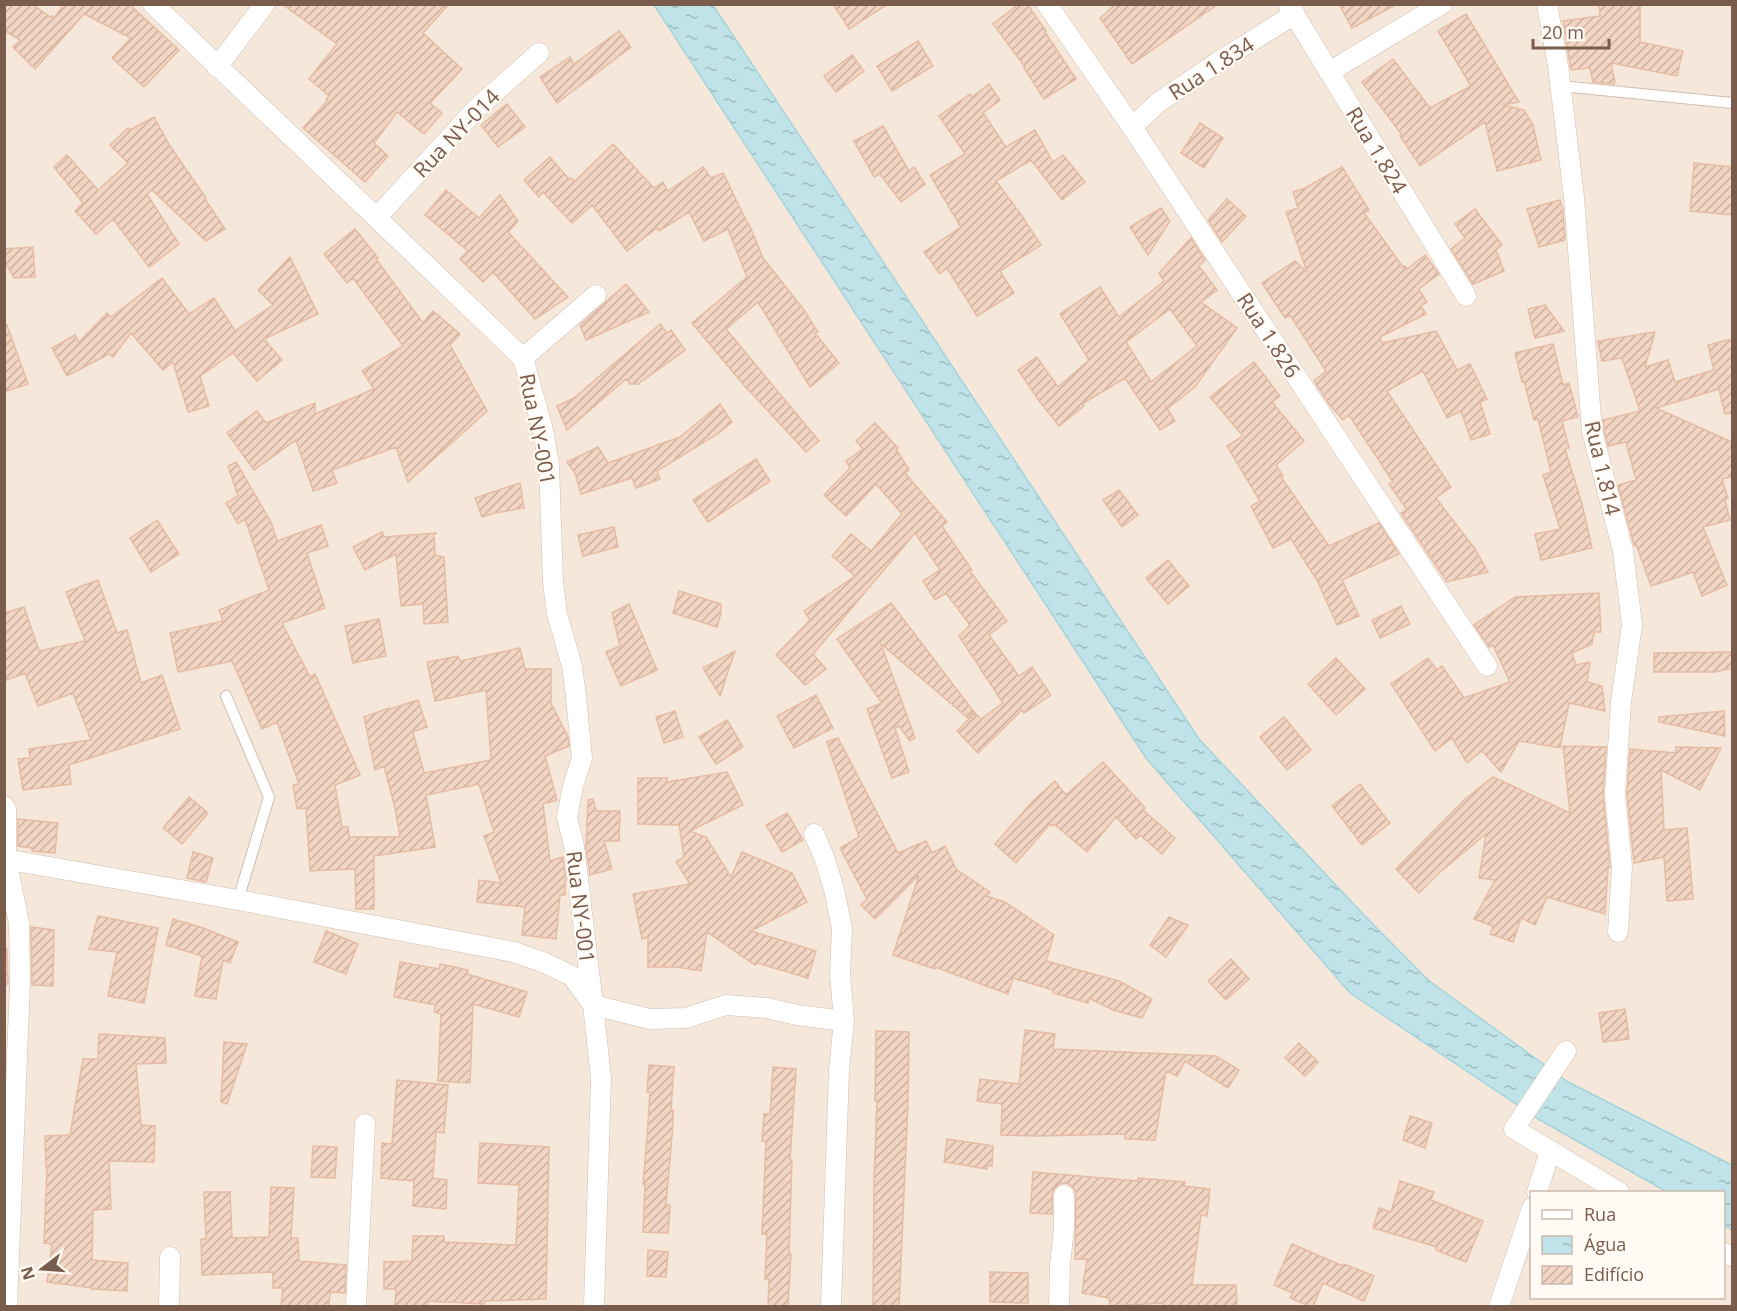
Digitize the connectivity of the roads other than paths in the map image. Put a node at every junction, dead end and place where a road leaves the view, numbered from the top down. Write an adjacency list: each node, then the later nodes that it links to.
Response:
1 (153, 4): 8 (street, Rua NY-001)
2 (265, 4): 8 (street)
3 (1047, 4): 12 (street, Rua 1.826)
4 (1442, 4): 9 (street)
5 (1547, 4): 10 (street, Rua 1.814)
6 (1292, 9): 9 (street, Rua 1.824); 12 (street, Rua 1.834)
7 (539, 52): 13 (street, Rua NY-014)
8 (217, 67): 13 (street, Rua NY-001)
9 (1329, 72): 15 (street, Rua 1.824)
10 (1561, 86): 11 (lane); 23 (street, Rua 1.814)
11 (1732, 103)
12 (1132, 127): 17 (street, Rua 1.826)
13 (377, 217): 16 (street, Rua NY-001)
14 (596, 295): 16 (street)
15 (1466, 296)
16 (524, 358): 24 (street, Rua NY-001)
17 (1487, 666)
18 (226, 696): 22 (lane)
19 (4, 806): 21 (street)
20 (814, 834): 25 (street)
21 (5, 859): 22 (street); 34 (street)
22 (237, 900): 24 (street)
23 (1618, 932)
24 (593, 1005): 25 (street); 37 (street, Rua NY-001)
25 (844, 1021): 38 (street)
26 (1562, 1057): 28 (street)
27 (365, 1124): 36 (street)
28 (1550, 1150): 29 (street); 30 (street)
29 (1536, 1191)
30 (1617, 1191)
31 (1064, 1195): 39 (street)
32 (1530, 1214): 40 (street)
33 (170, 1257): 35 (street)
34 (7, 1306)
35 (169, 1306)
36 (357, 1306)
37 (594, 1306)
38 (831, 1306)
39 (1059, 1306)
40 (1499, 1306)

